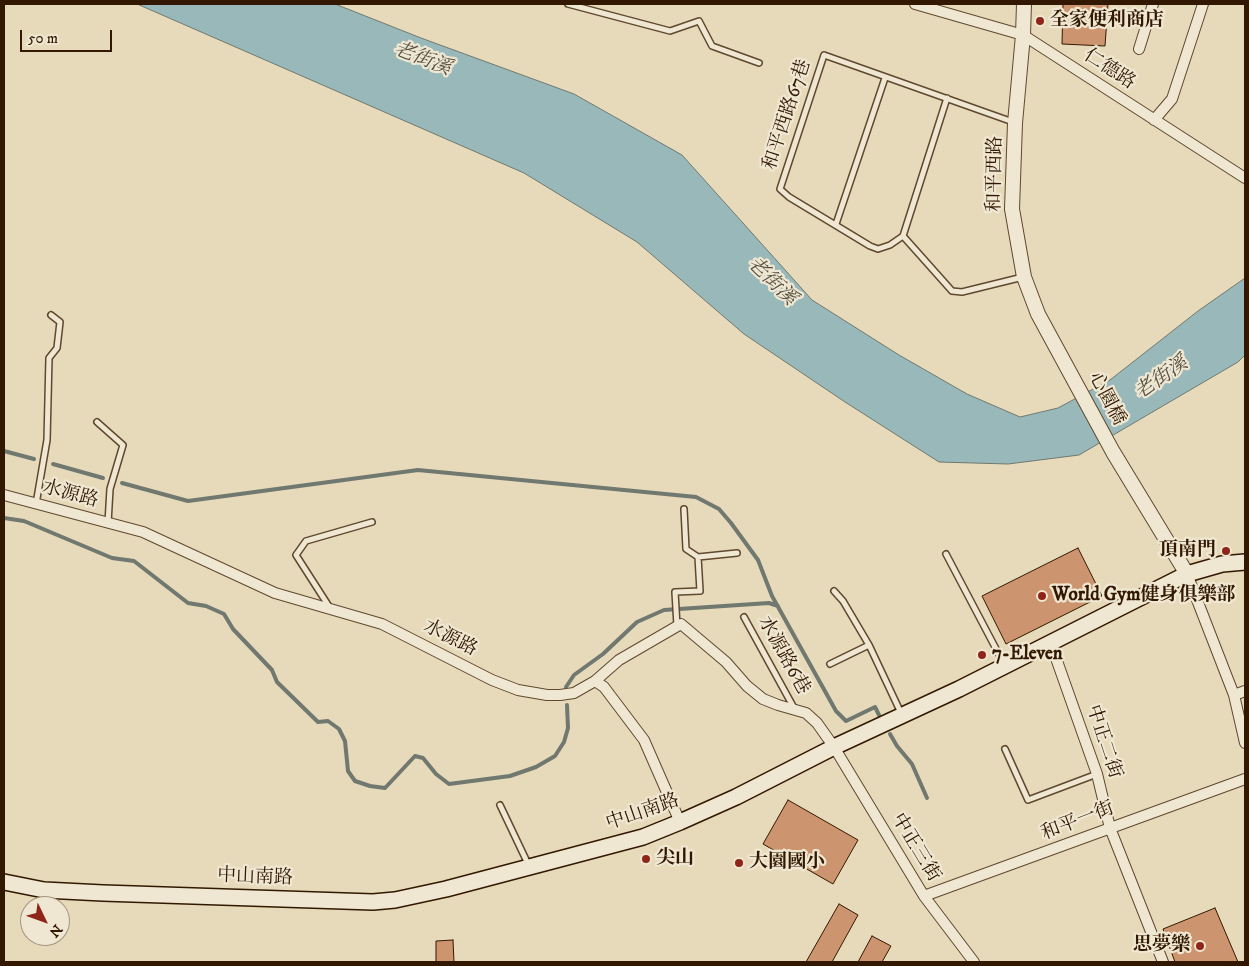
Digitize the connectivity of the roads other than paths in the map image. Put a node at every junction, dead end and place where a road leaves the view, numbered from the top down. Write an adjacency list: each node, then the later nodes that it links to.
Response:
1 (568, 4): 8 (lane)
2 (915, 4): 6 (street, 仁德路)
3 (1024, 4): 6 (street, 和平西路)
4 (1153, 4): 7 (street)
5 (1203, 4): 11 (street)
6 (1023, 35): 11 (street, 仁德路); 12 (street, 和平西路)
7 (1139, 49)
8 (759, 63)
9 (885, 78): 10 (lane, 和平西路67巷); 14 (lane); 14 (lane, 和平西路67巷)
10 (947, 98): 12 (lane, 和平西路67巷); 15 (lane)
11 (1154, 120): 13 (street, 仁德路)
12 (1016, 123): 16 (street, 和平西路)
13 (1245, 178)
14 (836, 224): 15 (lane)
15 (903, 236): 16 (lane)
16 (1024, 277): 18 (street, 和平西路)
17 (51, 315): 21 (lane)
18 (1065, 364): 29 (street, 心園橋)
19 (97, 422): 24 (lane)
20 (4, 495): 21 (street, 水源路)
21 (36, 504): 24 (street, 水源路)
22 (684, 509): 27 (lane)
23 (372, 522): 31 (lane)
24 (108, 523): 31 (street, 水源路)
25 (737, 553): 27 (lane)
26 (946, 554): 37 (lane)
27 (698, 558): 33 (lane)
28 (1245, 562): 29 (main road, 中山南路)
29 (1187, 574): 34 (main road, 中山南路); 40 (street)
30 (834, 591): 35 (lane)
31 (331, 609): 38 (street, 水源路)
32 (744, 617): 41 (lane, 水源路6巷)
33 (677, 622): 38 (street, 水源路); 41 (street)
34 (1051, 644): 37 (main road, 中山南路); 46 (street, 中正二街)
35 (869, 645): 36 (lane); 42 (lane)
36 (830, 664)
37 (1006, 666): 42 (main road, 中山南路)
38 (594, 681): 49 (street)
39 (1245, 691): 40 (street)
40 (1234, 695): 43 (street)
41 (795, 710): 44 (street)
42 (902, 716): 44 (main road, 中山南路)
43 (1245, 743)
44 (834, 747): 49 (main road, 中山南路); 53 (street, 中正三街)
45 (1005, 749): 46 (lane)
46 (1096, 774): 50 (street, 中正二街)
47 (1245, 780): 50 (street, 和平一街)
48 (500, 805): 51 (lane)
49 (680, 822): 51 (main road, 中山南路)
50 (1110, 828): 53 (street, 和平一街); 55 (street, 中正二街)
51 (530, 868): 52 (main road, 中山南路)
52 (4, 882)
53 (924, 896): 54 (street, 中正三街)
54 (974, 962)
55 (1163, 962)

